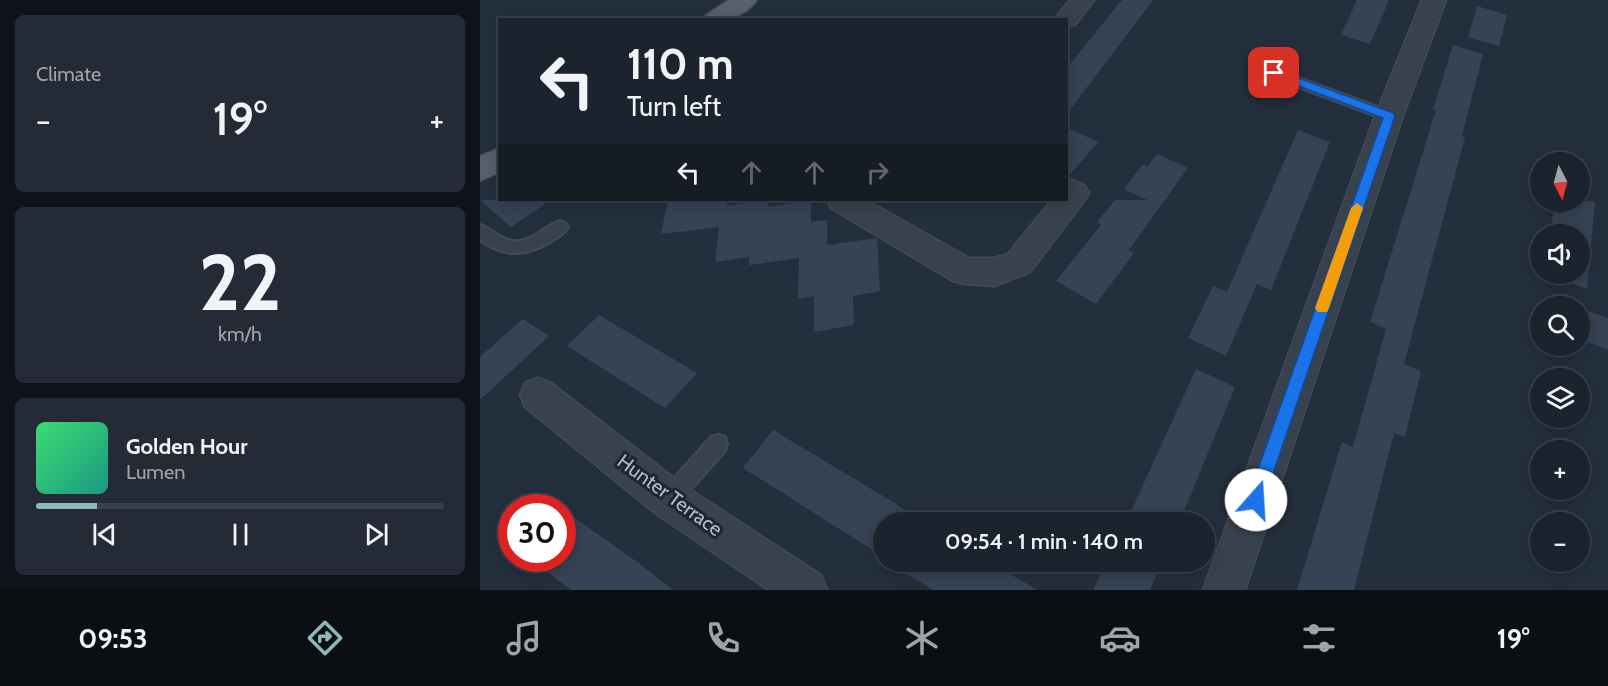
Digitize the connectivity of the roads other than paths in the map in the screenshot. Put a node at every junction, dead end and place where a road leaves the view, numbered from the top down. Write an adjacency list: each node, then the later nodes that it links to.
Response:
1 (745, 0): 4 (main road)
2 (1082, 0): 5 (street)
3 (1434, 0): 7 (street)
4 (718, 18)
5 (1068, 18)
6 (1274, 73): 7 (lane)
7 (1389, 116): 20 (street)
8 (498, 159): 9 (main road)
9 (480, 171)
10 (1068, 189): 12 (street)
11 (844, 201): 13 (street)
12 (1068, 201)
13 (1068, 201)
14 (560, 227): 15 (lane)
15 (480, 231)
16 (538, 394): 18 (street, Hunter Terrace)
17 (718, 444): 18 (lane)
18 (669, 499): 19 (street, Hunter Terrace)
19 (806, 590)
20 (1224, 590)

